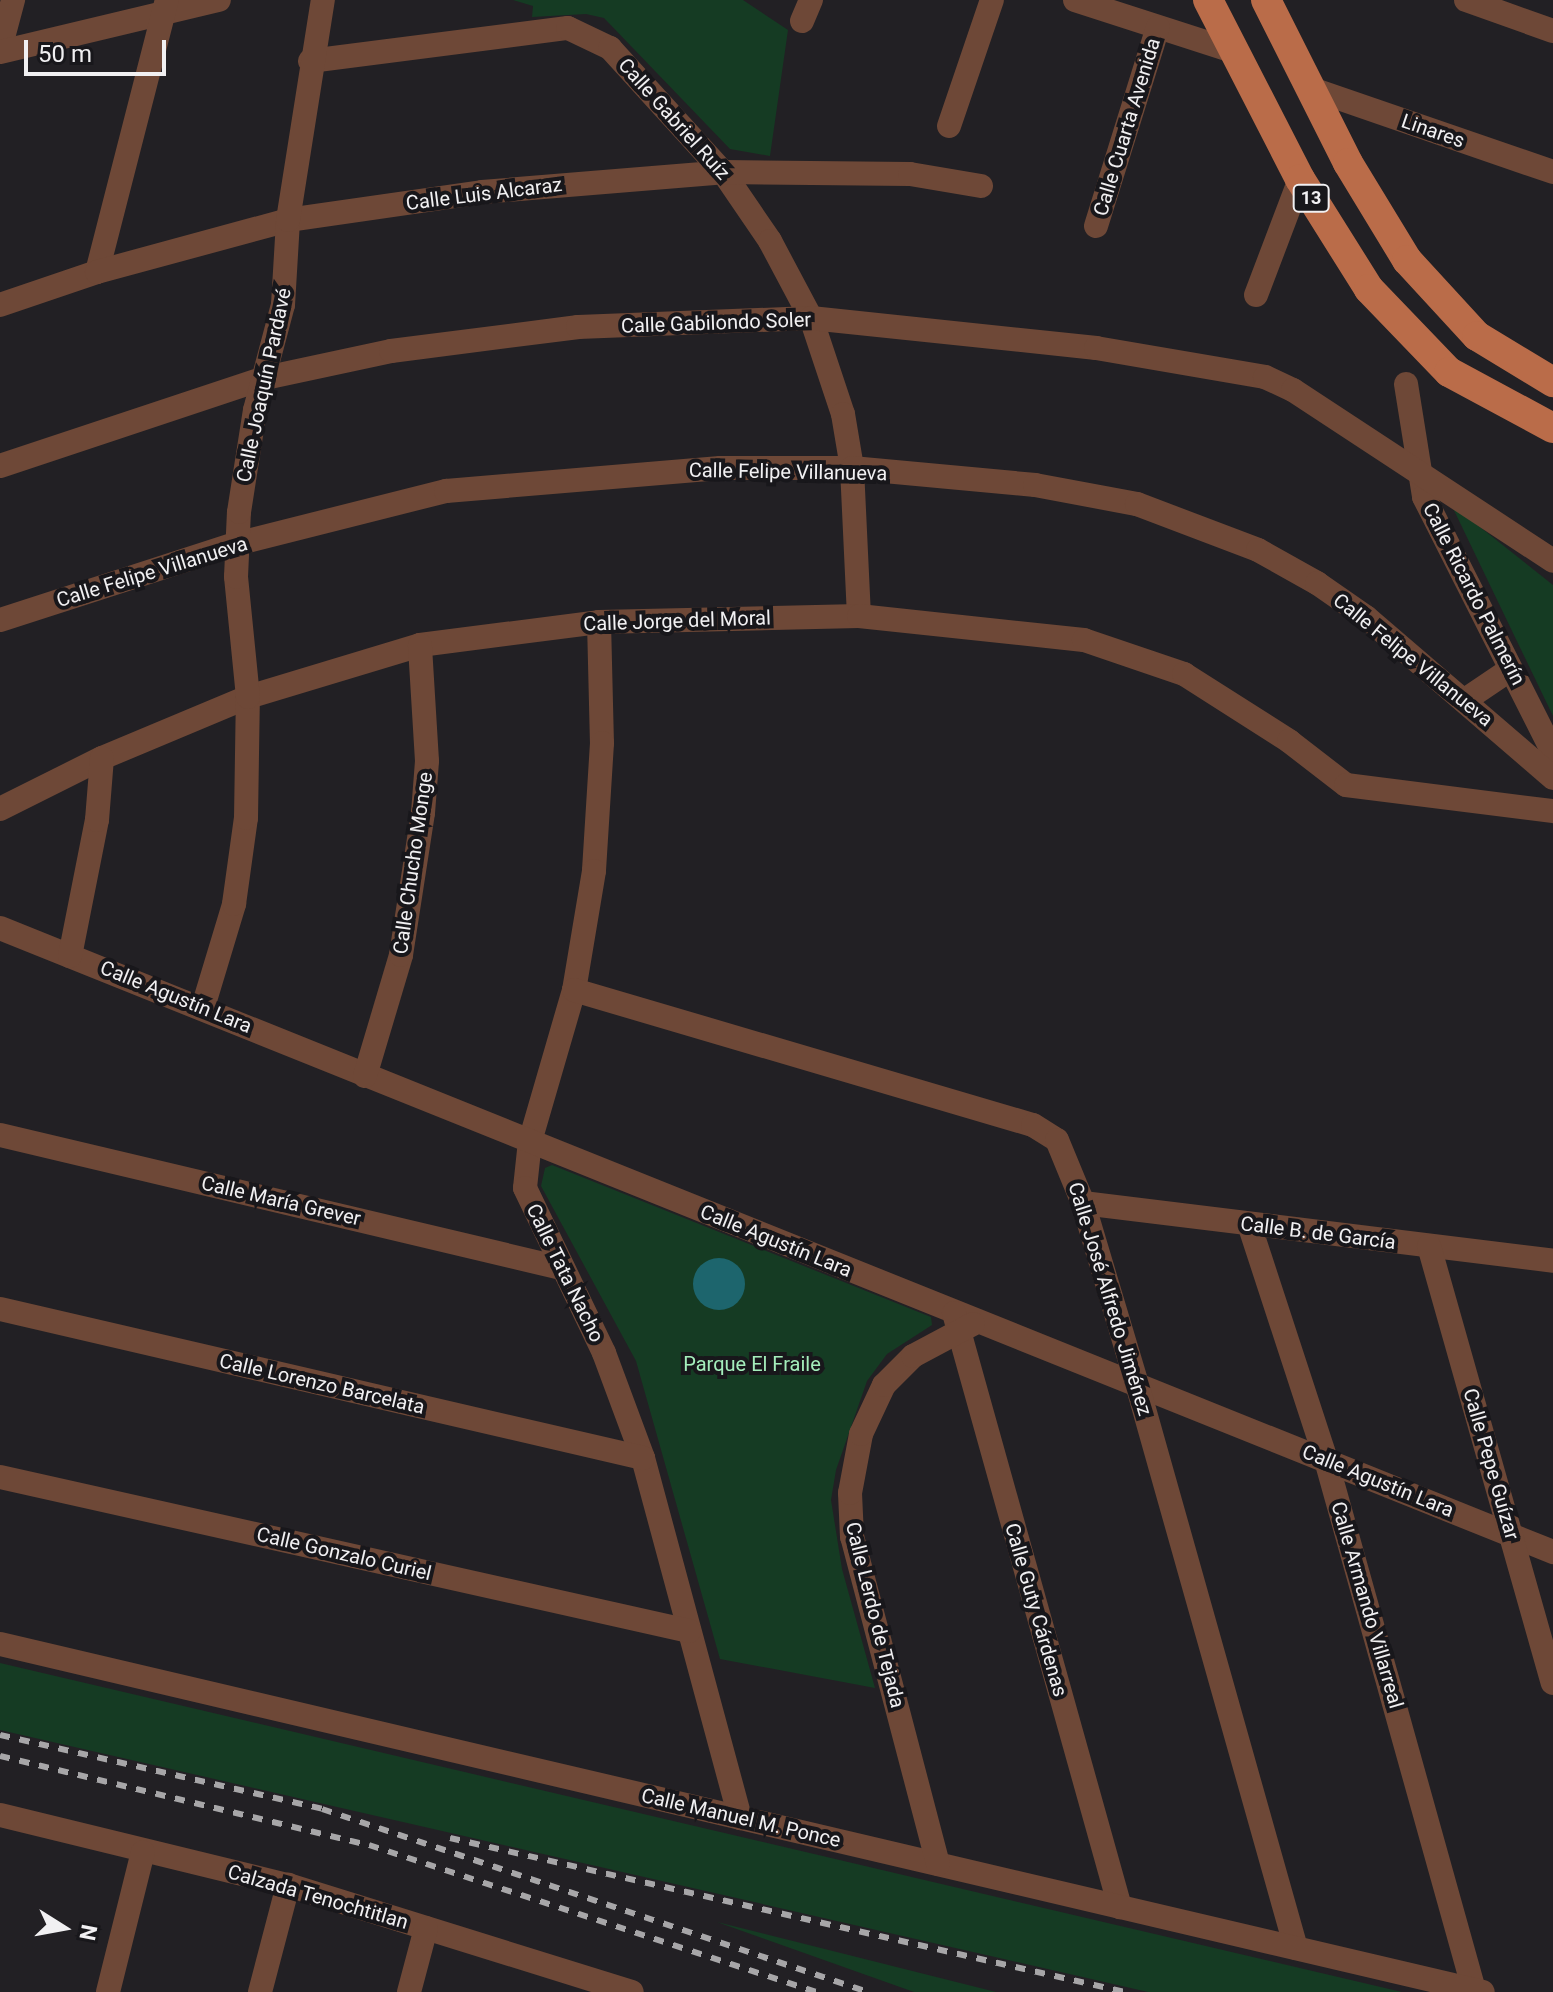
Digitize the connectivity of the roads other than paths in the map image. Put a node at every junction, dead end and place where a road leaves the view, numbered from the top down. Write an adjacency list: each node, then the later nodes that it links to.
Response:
1 (13, 0): 12 (street)
2 (219, 0): 9 (street)
3 (323, 0): 14 (street, Calle Joaquín Pardavé)
4 (992, 0): 16 (street)
5 (1075, 0): 10 (street)
6 (1208, 0): 13 (main road, 13)
7 (1266, 0): 15 (main road, 13)
8 (1466, 0): 11 (street)
9 (165, 6): 12 (street); 23 (street)
10 (1158, 27): 13 (street); 22 (street, Calle Cuarta Avenida)
11 (1553, 31)
12 (0, 50)
13 (1233, 51): 19 (main road, 13)
14 (310, 61): 17 (street, Calle Gabriel Ruíz); 21 (street, Calle Joaquín Pardavé)
15 (1312, 89): 18 (street, Linares); 28 (main road, 13)
16 (949, 126)
17 (723, 172): 20 (street, Calle Luis Alcaraz); 21 (street, Calle Luis Alcaraz); 26 (street, Calle Gabriel Ruíz)
18 (1553, 172)
19 (1300, 179): 24 (street); 30 (main road, 13)
20 (981, 186)
21 (288, 220): 23 (street, Calle Luis Alcaraz); 27 (street, Calle Joaquín Pardavé)
22 (1096, 226)
23 (97, 272): 25 (street, Calle Luis Alcaraz)
24 (1256, 295)
25 (0, 305)
26 (811, 318): 27 (street, Calle Gabilondo Soler); 32 (street, Calle Gabriel Ruíz); 33 (street, Calle Gabilondo Soler)
27 (265, 378): 31 (street, Calle Gabilondo Soler); 34 (street, Calle Joaquín Pardavé)
28 (1553, 382)
29 (1406, 384): 33 (street, Calle Ricardo Palmerín)
30 (1553, 428)
31 (0, 466)
32 (852, 468): 34 (street, Calle Felipe Villanueva); 36 (street, Calle Gabriel Ruíz); 42 (street, Calle Felipe Villanueva)
33 (1418, 475): 35 (street, Calle Gabilondo Soler); 40 (street, Calle Ricardo Palmerín)
34 (236, 544): 37 (street, Calle Felipe Villanueva); 41 (street, Calle Joaquín Pardavé)
35 (1553, 561)
36 (859, 616): 38 (street, Calle Jorge del Moral); 47 (street, Calle Jorge del Moral)
37 (0, 620)
38 (599, 622): 39 (street, Calle Jorge del Moral); 50 (street, Calle Tata Nacho)
39 (420, 645): 41 (street, Calle Jorge del Moral); 52 (street, Calle Chucho Monge)
40 (1511, 669): 42 (street); 43 (street, Calle Ricardo Palmerín)
41 (248, 697): 44 (street, Calle Jorge del Moral); 51 (street, Calle Joaquín Pardavé)
42 (1465, 700): 45 (street, Calle Felipe Villanueva)
43 (1553, 752)
44 (102, 758): 46 (street, Calle Jorge del Moral); 49 (street)
45 (1553, 778)
46 (0, 809)
47 (1553, 811)
48 (0, 928): 49 (street, Calle Agustín Lara)
49 (70, 956): 51 (street, Calle Agustín Lara)
50 (574, 990): 54 (street, Calle Tata Nacho); 55 (street, Calle José Alfredo Jiménez)
51 (203, 1007): 52 (street, Calle Agustín Lara)
52 (365, 1076): 54 (street, Calle Agustín Lara)
53 (0, 1135): 59 (street, Calle María Grever)
54 (530, 1141): 59 (street, Calle Tata Nacho); 61 (street, Calle Agustín Lara)
55 (1083, 1203): 56 (street, Calle B. de García); 62 (street, Calle José Alfredo Jiménez)
56 (1249, 1224): 57 (street, Calle B. de García); 64 (street, Calle Armando Villarreal)
57 (1429, 1246): 58 (street, Calle B. de García); 66 (street, Calle Pepe Guízar)
58 (1553, 1261)
59 (561, 1268): 63 (street, Calle Tata Nacho)
60 (0, 1309): 63 (street, Calle Lorenzo Barcelata)
61 (963, 1322): 62 (street, Calle Agustín Lara); 74 (street, Calle Lerdo de Tejada); 76 (street, Calle Guty Cárdenas)
62 (1137, 1384): 64 (street, Calle Agustín Lara); 78 (street, Calle José Alfredo Jiménez)
63 (643, 1458): 68 (street, Calle Tata Nacho)
64 (1326, 1460): 66 (street, Calle Agustín Lara); 80 (street, Calle Armando Villarreal)
65 (0, 1477): 68 (street, Calle Gonzalo Curiel)
66 (1511, 1536): 67 (street, Calle Agustín Lara); 70 (street, Calle Pepe Guízar)
67 (1553, 1552)
68 (689, 1631): 72 (street, Calle Tata Nacho)
69 (0, 1644): 72 (street, Calle Manuel M. Ponce)
70 (1553, 1683)
71 (1, 1817): 73 (street, Calzada Tenochtitlan)
72 (740, 1818): 74 (street, Calle Manuel M. Ponce)
73 (143, 1852): 75 (street, Calzada Tenochtitlan); 81 (street)
74 (938, 1864): 76 (street, Calle Manuel M. Ponce)
75 (288, 1885): 77 (street, Calzada Tenochtitlan); 82 (street)
76 (1120, 1907): 78 (street, Calle Manuel M. Ponce)
77 (426, 1928): 79 (street, Calzada Tenochtitlan); 83 (street)
78 (1296, 1948): 80 (street, Calle Manuel M. Ponce)
79 (567, 1982): 84 (street, Calzada Tenochtitlan)
80 (1478, 1991)
81 (108, 1992)
82 (260, 1992)
83 (409, 1992)
84 (632, 1992)

